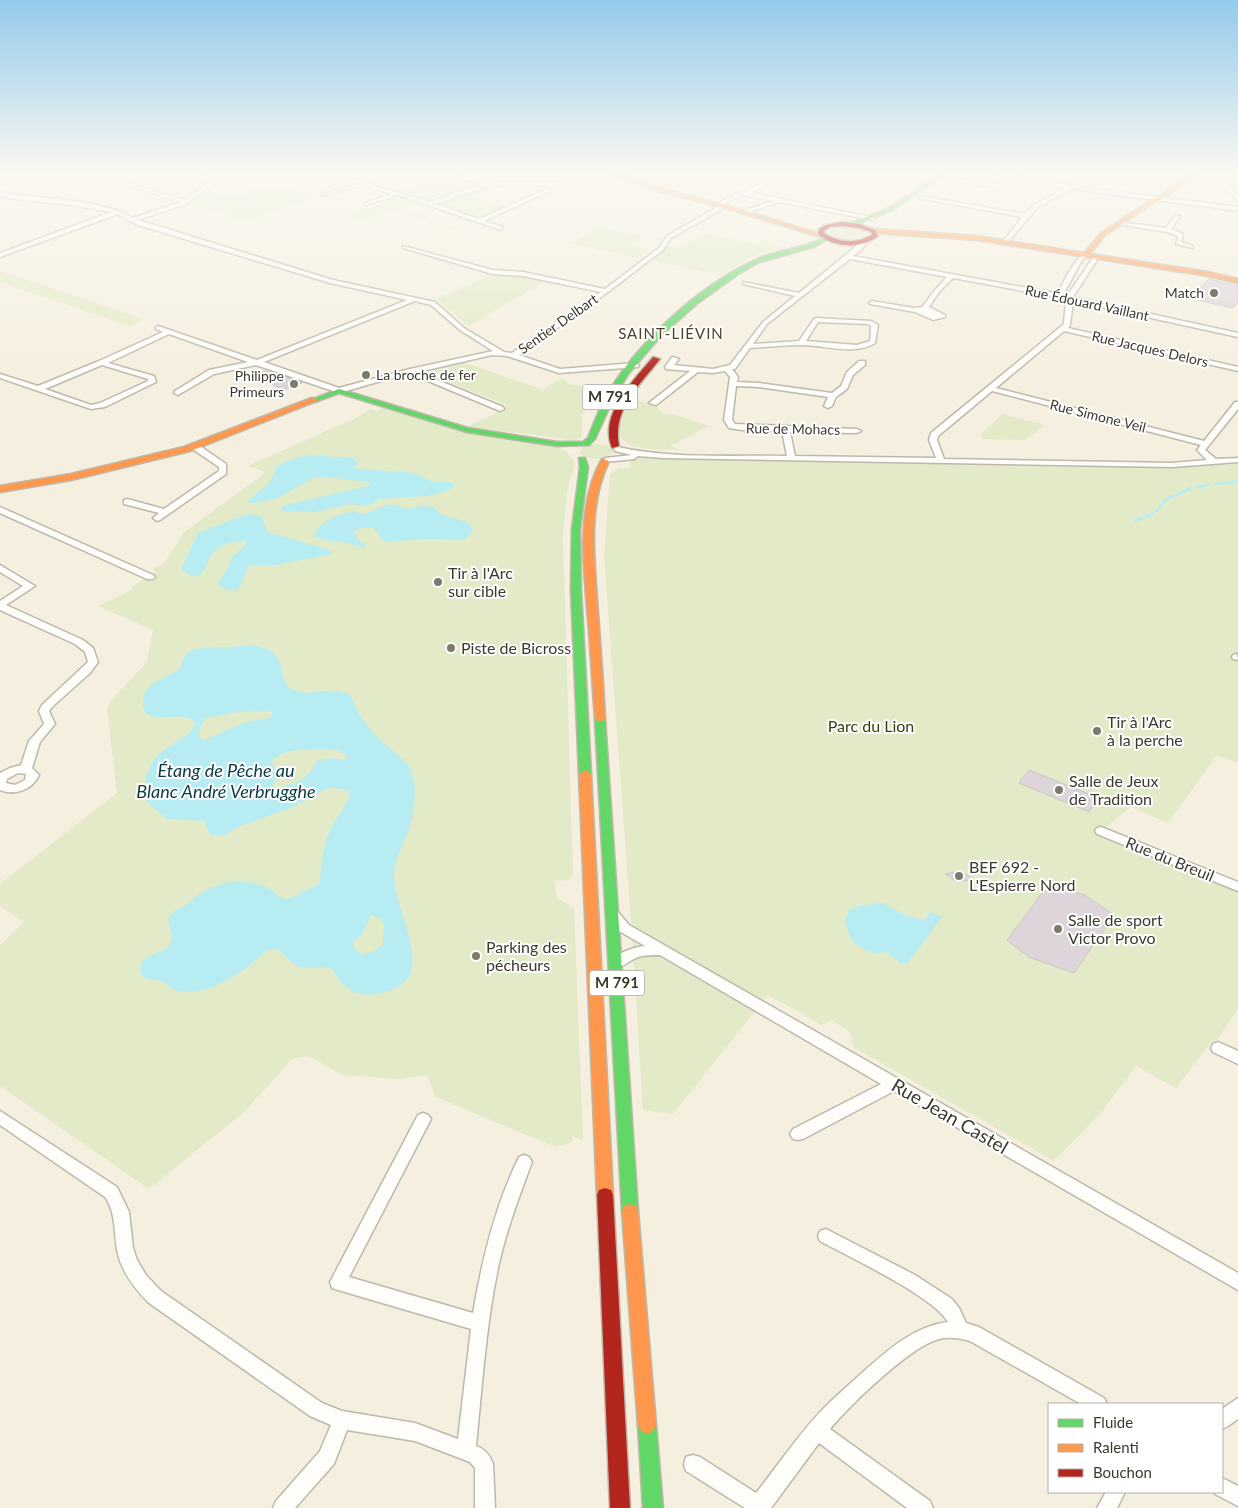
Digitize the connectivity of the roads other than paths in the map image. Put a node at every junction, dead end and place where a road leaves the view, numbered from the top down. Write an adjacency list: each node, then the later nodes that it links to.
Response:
1 (32, 243): 13 (street)
2 (204, 243): 25 (street)
3 (665, 243): 21 (street, Sentier Delbart)
4 (817, 243): 43 (main road, M 791)
5 (844, 243): 10 (main road)
6 (851, 243): 10 (main road)
7 (1014, 243): 14 (main road)
8 (1096, 243): 14 (main road)
9 (1178, 243): 12 (street)
10 (848, 245): 15 (street); 29 (main road)
11 (405, 246): 21 (street)
12 (1192, 247)
13 (0, 255)
14 (1091, 256): 17 (street); 18 (street); 19 (main road)
15 (848, 257): 16 (street, Rue Édouard Vaillant); 22 (street)
16 (952, 276): 23 (street, Rue Édouard Vaillant); 27 (street)
17 (1069, 277): 18 (street); 23 (street)
18 (1081, 279): 24 (street)
19 (1238, 280)
20 (745, 283): 22 (street)
21 (606, 291): 38 (street, Sentier Delbart)
22 (801, 295): 35 (street)
23 (1055, 295): 24 (street, Rue Édouard Vaillant)
24 (1070, 298): 31 (street); 33 (street, Rue Édouard Vaillant)
25 (414, 299): 36 (street); 40 (street)
26 (872, 303): 28 (street)
27 (926, 308): 28 (street); 28 (street)
28 (917, 310)
29 (687, 325)
30 (158, 328): 32 (street)
31 (1063, 329): 46 (street, Rue Jacques Delors); 53 (street)
32 (170, 331): 40 (street); 41 (street)
33 (1238, 335)
34 (803, 343): 34 (street); 35 (street)
35 (748, 346): 45 (street)
36 (501, 353): 38 (street); 48 (street)
37 (661, 353): 67 (main road, M 791)
38 (513, 356): 44 (street)
39 (674, 359): 47 (street)
40 (258, 362): 54 (street); 55 (street)
41 (102, 363): 52 (street); 52 (street)
42 (862, 363): 56 (street)
43 (635, 365): 44 (street); 49 (main road, M 791)
44 (606, 369): 49 (street)
45 (728, 369): 47 (street); 51 (street)
46 (1238, 369)
47 (696, 370): 57 (street)
48 (410, 371): 54 (street); 60 (street)
49 (625, 375): 64 (main road, M 791)
50 (0, 376): 52 (street)
51 (734, 384): 56 (street); 61 (street, Rue de Mohacs)
52 (40, 388)
53 (992, 389): 65 (street, Rue Simone Veil); 73 (street)
54 (339, 391): 63 (main road); 66 (main road)
55 (178, 393)
56 (833, 395): 59 (street)
57 (653, 403)
58 (1238, 404): 65 (street)
59 (828, 406)
60 (500, 409)
61 (786, 429): 62 (street, Rue de Mohacs); 70 (street)
62 (857, 431)
63 (538, 441): 64 (main road); 69 (main road)
64 (584, 443): 67 (main road); 69 (main road)
65 (1205, 444): 74 (street)
66 (194, 446): 75 (main road); 78 (street)
67 (616, 448): 68 (street); 71 (main road)
68 (663, 456): 70 (street); 71 (street)
69 (579, 457): 71 (main road); 114 (main road, M 791)
70 (791, 458): 73 (street)
71 (607, 460): 87 (main road, M 791)
72 (1238, 460): 74 (street)
73 (940, 461): 74 (street)
74 (1215, 463)
75 (0, 489)
76 (127, 502): 78 (street)
77 (0, 510): 81 (street)
78 (166, 512): 79 (street)
79 (158, 518)
80 (0, 568): 82 (street)
81 (150, 577)
82 (0, 605): 83 (street)
83 (26, 769): 84 (street); 84 (street)
84 (0, 783)
85 (1101, 831): 86 (street, Rue du Breuil)
86 (1238, 887)
87 (613, 915): 88 (street, Rue Jean Castel); 89 (main road, M 791)
88 (662, 950): 89 (street); 92 (street, Rue Jean Castel)
89 (616, 963): 115 (main road, M 791)
90 (1218, 1048): 91 (street)
91 (1238, 1058)
92 (894, 1084): 95 (street); 98 (street, Rue Jean Castel)
93 (0, 1117): 104 (street)
94 (423, 1119): 99 (street)
95 (798, 1134)
96 (524, 1162): 99 (street)
97 (826, 1236): 100 (street)
98 (1238, 1282)
99 (480, 1323): 106 (street)
100 (960, 1329): 101 (street); 105 (street)
101 (1096, 1403)
102 (1238, 1407): 103 (street)
103 (1223, 1419)
104 (342, 1420): 106 (street); 112 (street)
105 (817, 1430): 111 (street); 116 (street)
106 (466, 1451): 113 (street)
107 (693, 1464): 111 (street)
108 (1223, 1488): 110 (street)
109 (1115, 1493): 117 (street)
110 (1238, 1497)
111 (758, 1507)
112 (282, 1508)
113 (485, 1508)
114 (620, 1508)
115 (654, 1508)
116 (923, 1508)
117 (1107, 1508)

